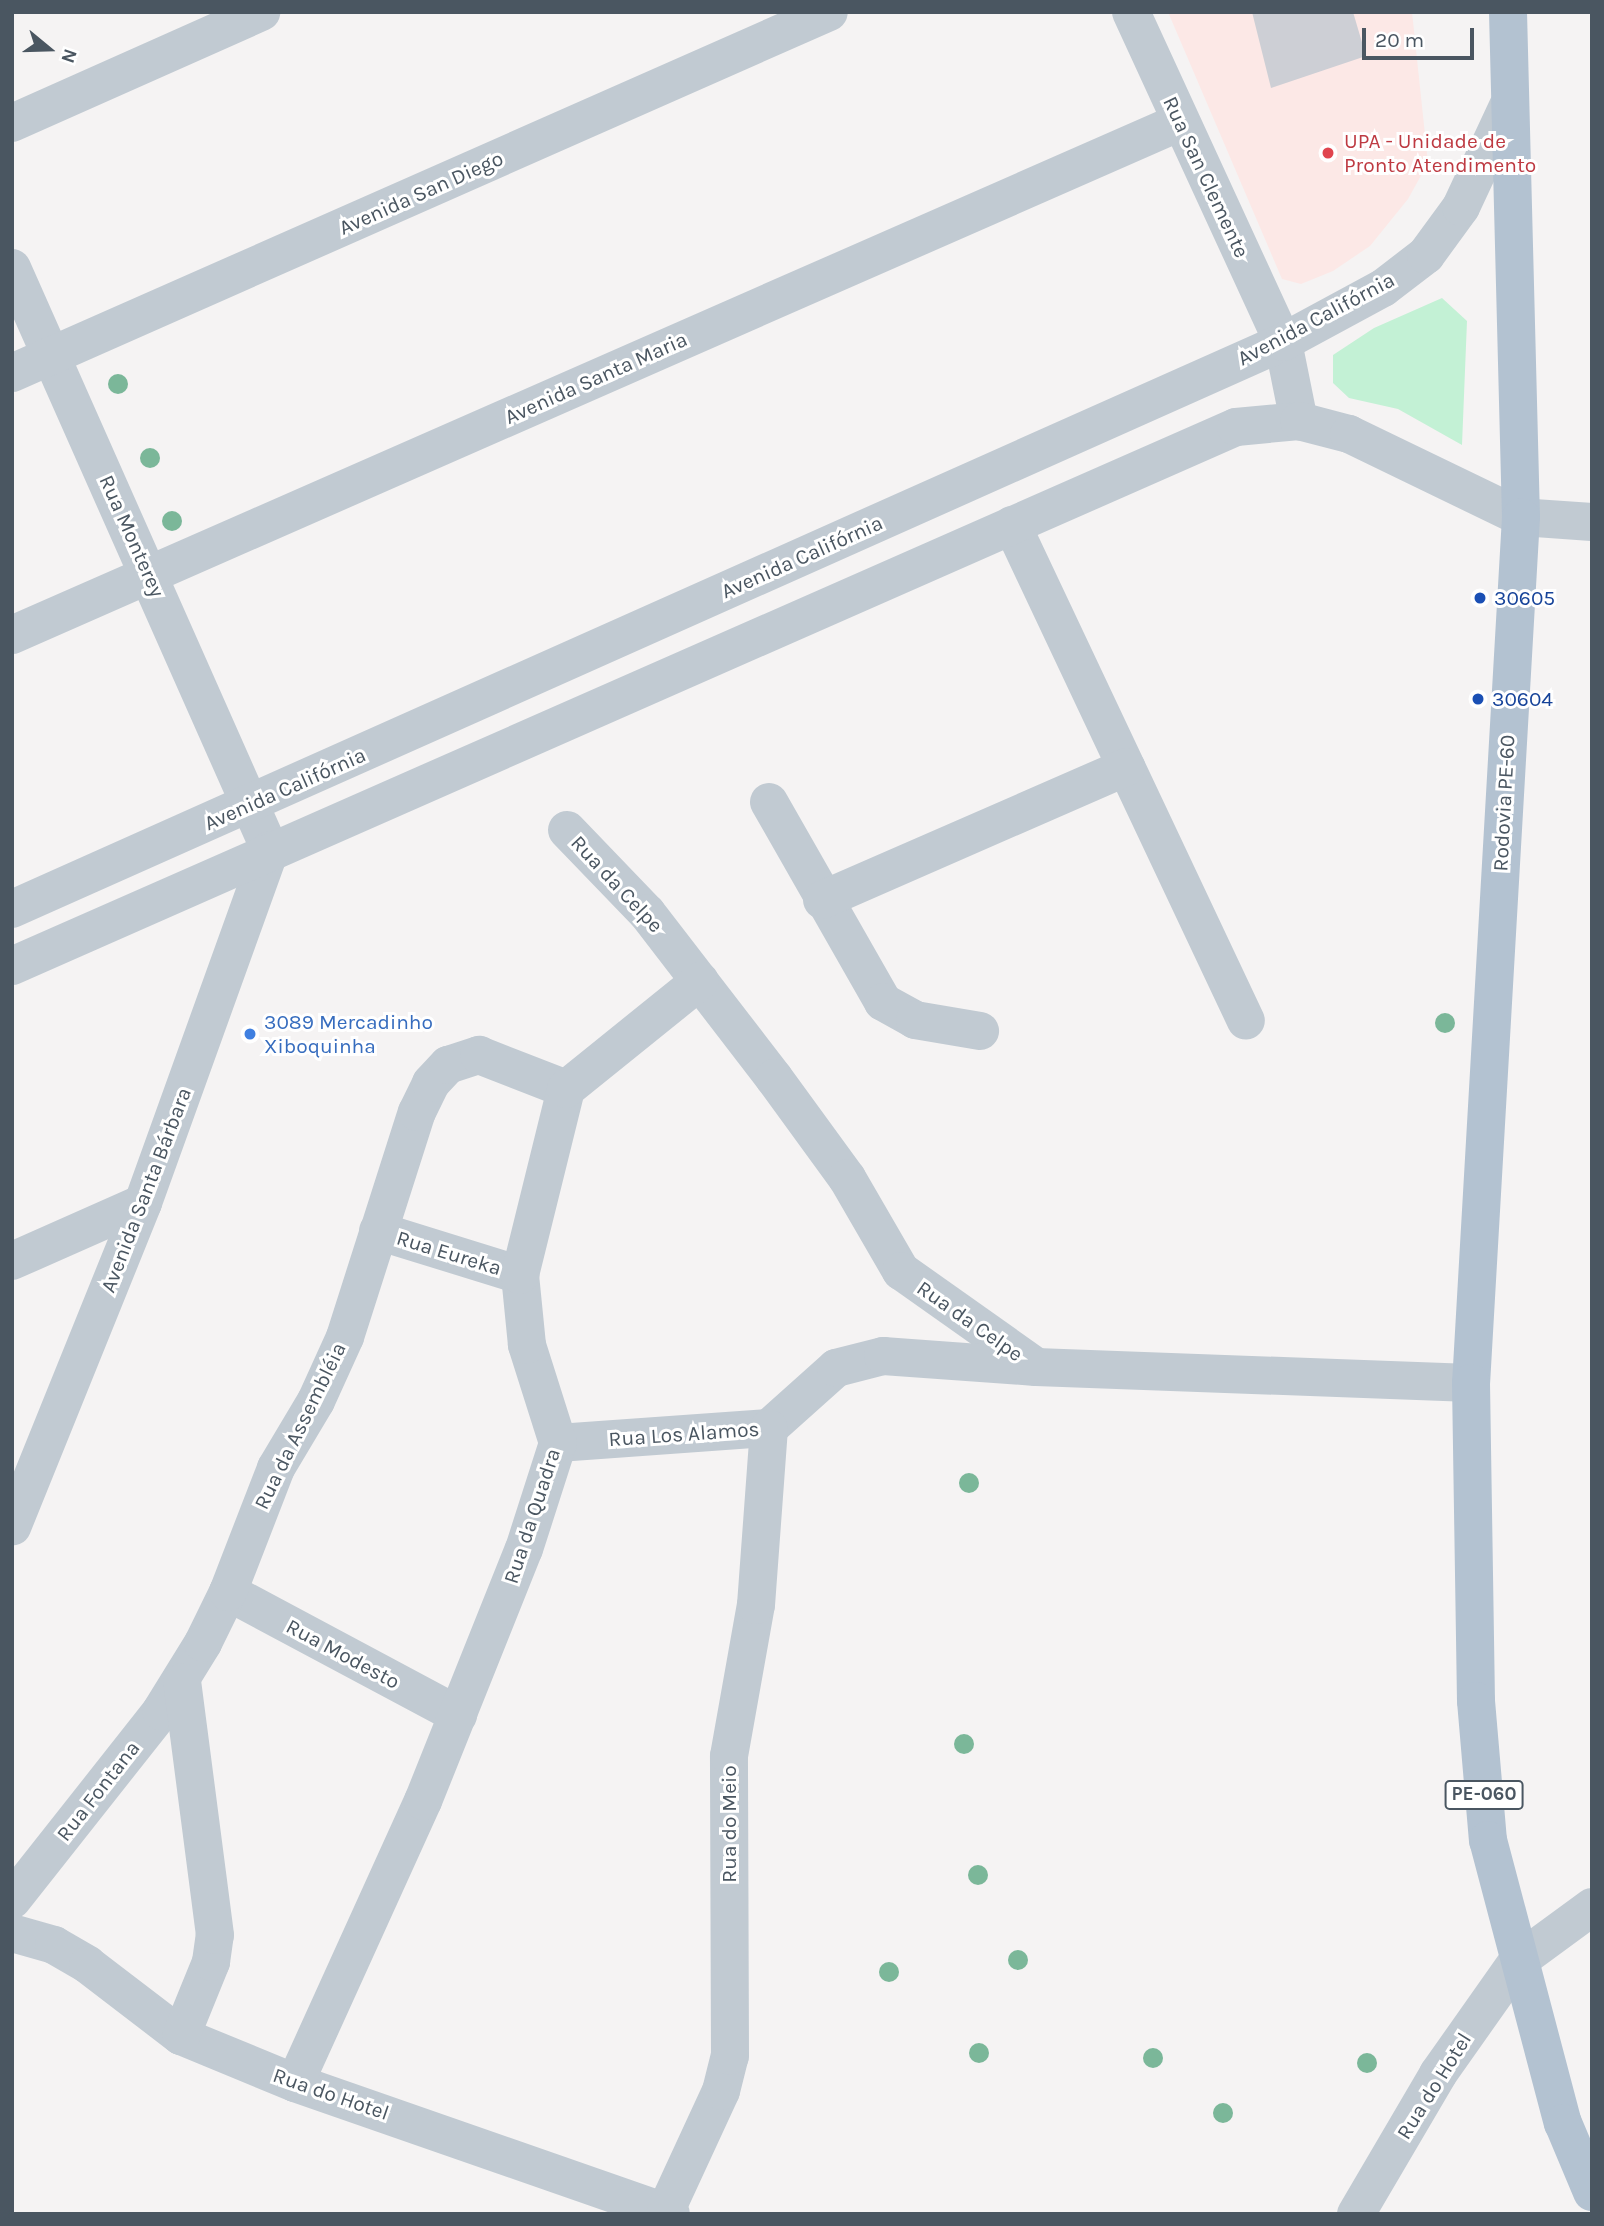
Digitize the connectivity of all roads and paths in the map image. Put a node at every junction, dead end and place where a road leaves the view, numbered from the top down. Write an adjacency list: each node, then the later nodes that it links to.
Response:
1 (261, 12): 7 (street)
2 (829, 12): 10 (street, Avenida San Diego)
3 (1131, 12): 6 (street, Rua San Clemente)
4 (1508, 12): 5 (main road, Rodovia PE-60 / PE-060)
5 (1508, 106): 9 (street, Avenida Califórnia); 13 (main road, Rodovia PE-60 / PE-060)
6 (1180, 122): 9 (street, Rua San Clemente); 16 (street, Avenida Santa Maria)
7 (12, 123)
8 (12, 268): 10 (street, Rua Monterey)
9 (1283, 342): 12 (street, Rua San Clemente); 20 (street, Avenida Califórnia)
10 (51, 356): 11 (street, Avenida San Diego); 16 (street, Rua Monterey)
11 (12, 373)
12 (1299, 421): 13 (street); 15 (street)
13 (1521, 517): 14 (street); 35 (main road, Rodovia PE-60 / PE-060)
14 (1592, 522)
15 (1012, 525): 18 (street); 22 (street)
16 (149, 575): 17 (street, Avenida Santa Maria); 20 (street, Rua Monterey)
17 (12, 635)
18 (1126, 767): 23 (street); 27 (street)
19 (769, 802): 23 (street)
20 (251, 805): 22 (street, Rua Monterey); 24 (street, Avenida Califórnia)
21 (567, 830): 26 (street, Rua da Celpe)
22 (270, 850): 25 (street); 30 (street, Avenida Santa Bárbara)
23 (822, 900): 28 (street)
24 (12, 909)
25 (12, 966)
26 (700, 981): 29 (street); 34 (street, Rua da Celpe)
27 (1246, 1021)
28 (981, 1031)
29 (566, 1089): 31 (street, Rua da Assembléia); 33 (street, Rua da Quadra)
30 (143, 1203): 32 (street); 38 (street, Avenida Santa Bárbara)
31 (378, 1231): 33 (street, Rua Eureka); 40 (street, Rua da Assembléia)
32 (12, 1261)
33 (520, 1275): 37 (street, Rua da Quadra)
34 (1036, 1367): 35 (street, Rua da Celpe); 36 (street, Rua Los Alamos)
35 (1471, 1383): 46 (main road, PE-060)
36 (769, 1428): 37 (street, Rua Los Alamos); 50 (street, Rua do Meio)
37 (558, 1443): 42 (street, Rua da Quadra)
38 (20, 1491): 39 (street, Avenida Santa Bárbara)
39 (12, 1527)
40 (228, 1592): 41 (street, Rua da Assembléia); 42 (street, Rua Modesto)
41 (183, 1682): 43 (street, Rua Fontana); 47 (street)
42 (458, 1715): 48 (street, Rua da Quadra)
43 (12, 1900)
44 (1592, 1907): 46 (street, Rua do Hotel)
45 (12, 1933): 47 (street, Rua do Hotel)
46 (1517, 1962): 49 (main road, PE-060); 51 (street, Rua do Hotel)
47 (181, 2036): 48 (street, Rua do Hotel)
48 (295, 2083): 50 (street, Rua do Hotel)
49 (1592, 2192)
50 (668, 2212)
51 (1356, 2214)

